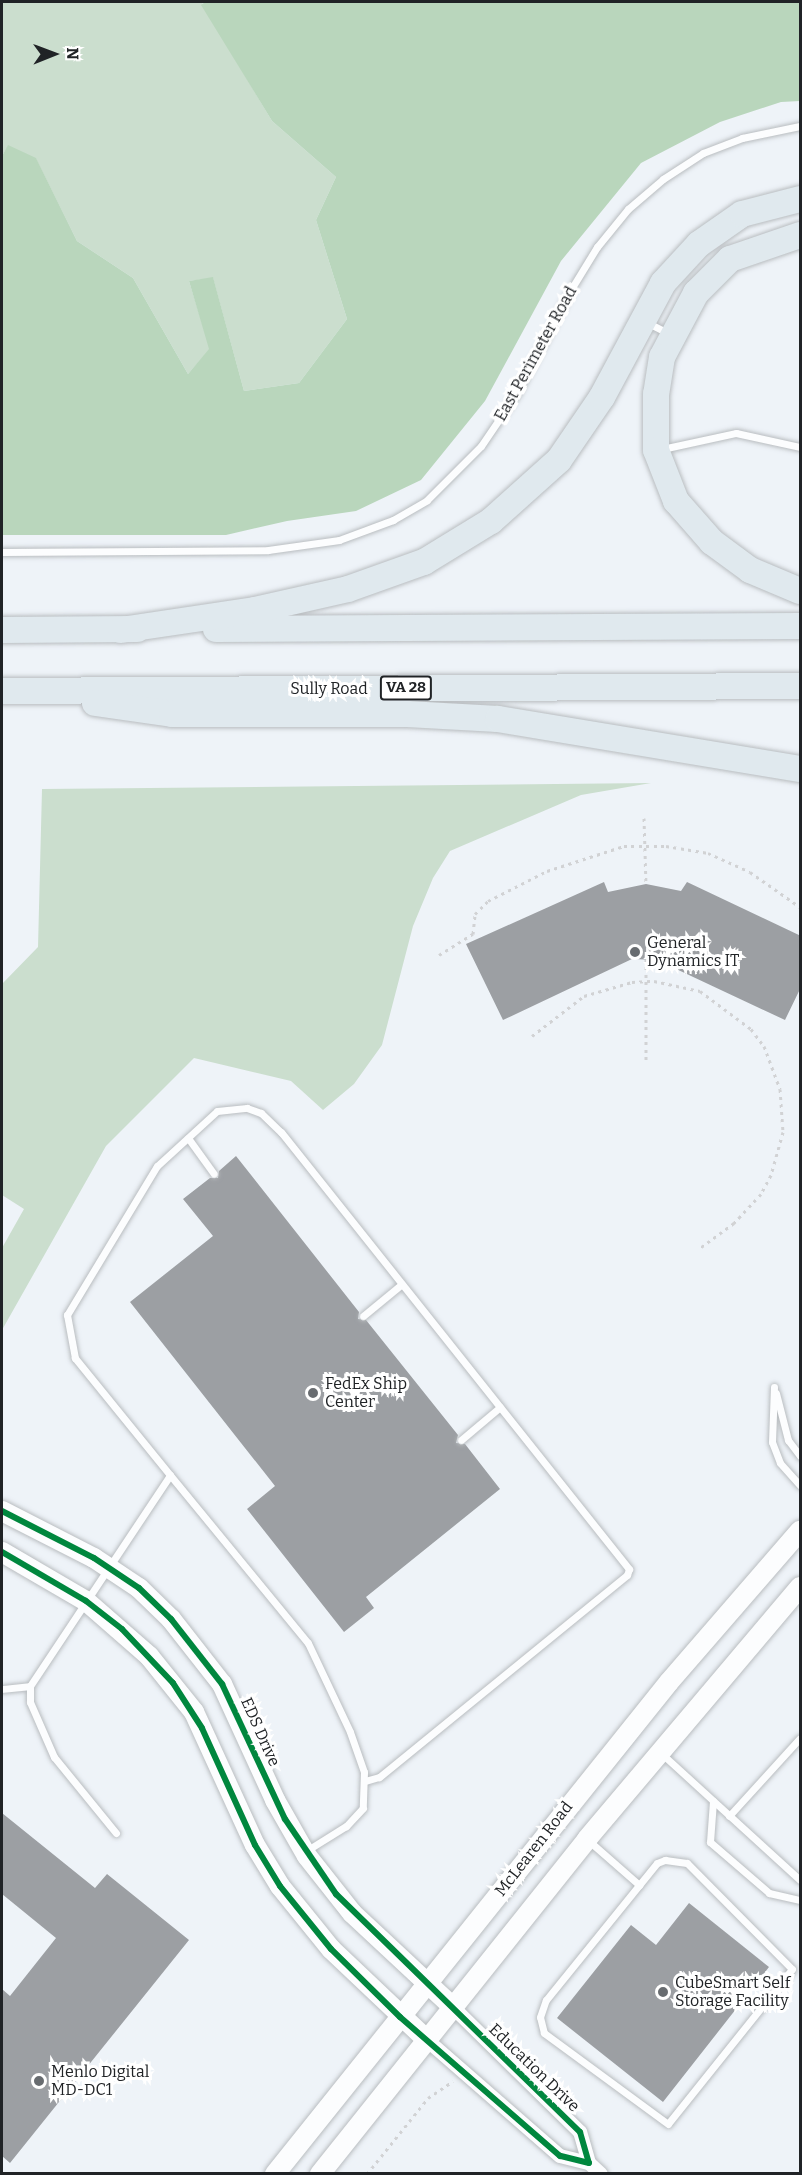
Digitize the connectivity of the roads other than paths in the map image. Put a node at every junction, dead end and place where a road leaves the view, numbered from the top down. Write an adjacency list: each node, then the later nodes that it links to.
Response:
1 (801, 126): 8 (lane, East Perimeter Road)
2 (801, 199): 4 (highway)
3 (801, 235): 5 (highway)
4 (643, 321): 5 (lane); 12 (highway)
5 (671, 334): 7 (highway)
6 (801, 447): 7 (lane)
7 (656, 450): 9 (highway)
8 (2, 552)
9 (801, 591)
10 (801, 626): 12 (highway)
11 (2, 630): 12 (highway)
12 (121, 630)
13 (801, 686): 14 (highway, Sully Road / VA 28)
14 (7, 691): 15 (highway)
15 (801, 769)
16 (188, 1138): 17 (lane); 18 (lane); 23 (lane)
17 (214, 1174)
18 (402, 1284): 19 (lane); 20 (lane)
19 (363, 1316)
20 (500, 1407): 21 (lane); 35 (lane)
21 (461, 1440)
22 (801, 1456): 24 (lane)
23 (170, 1475): 28 (lane); 35 (lane)
24 (801, 1485)
25 (2, 1511): 28 (main road, EDS Drive)
26 (801, 1531): 44 (main road, McLearen Road)
27 (2, 1552): 30 (main road)
28 (108, 1568): 30 (lane); 40 (main road, EDS Drive)
29 (801, 1587): 34 (main road)
30 (86, 1601): 31 (lane); 46 (main road)
31 (30, 1686): 32 (lane); 38 (lane)
32 (2, 1689)
33 (801, 1738): 37 (lane)
34 (662, 1754): 36 (lane); 39 (main road)
35 (365, 1781): 40 (lane)
36 (713, 1801): 37 (lane); 43 (lane)
37 (729, 1816): 41 (lane)
38 (117, 1833)
39 (587, 1839): 42 (lane); 45 (main road)
40 (304, 1852): 44 (main road, EDS Drive)
41 (801, 1880)
42 (639, 1885): 42 (lane)
43 (801, 1900)
44 (427, 1985): 45 (main road, EDS Drive); 46 (main road, McLearen Road)
45 (454, 2008): 47 (main road); 48 (street, Education Drive)
46 (400, 2017): 47 (main road); 49 (main road, McLearen Road)
47 (427, 2040): 48 (street); 50 (main road)
48 (589, 2163): 51 (street)
49 (275, 2174)
50 (320, 2174)
51 (601, 2174)

